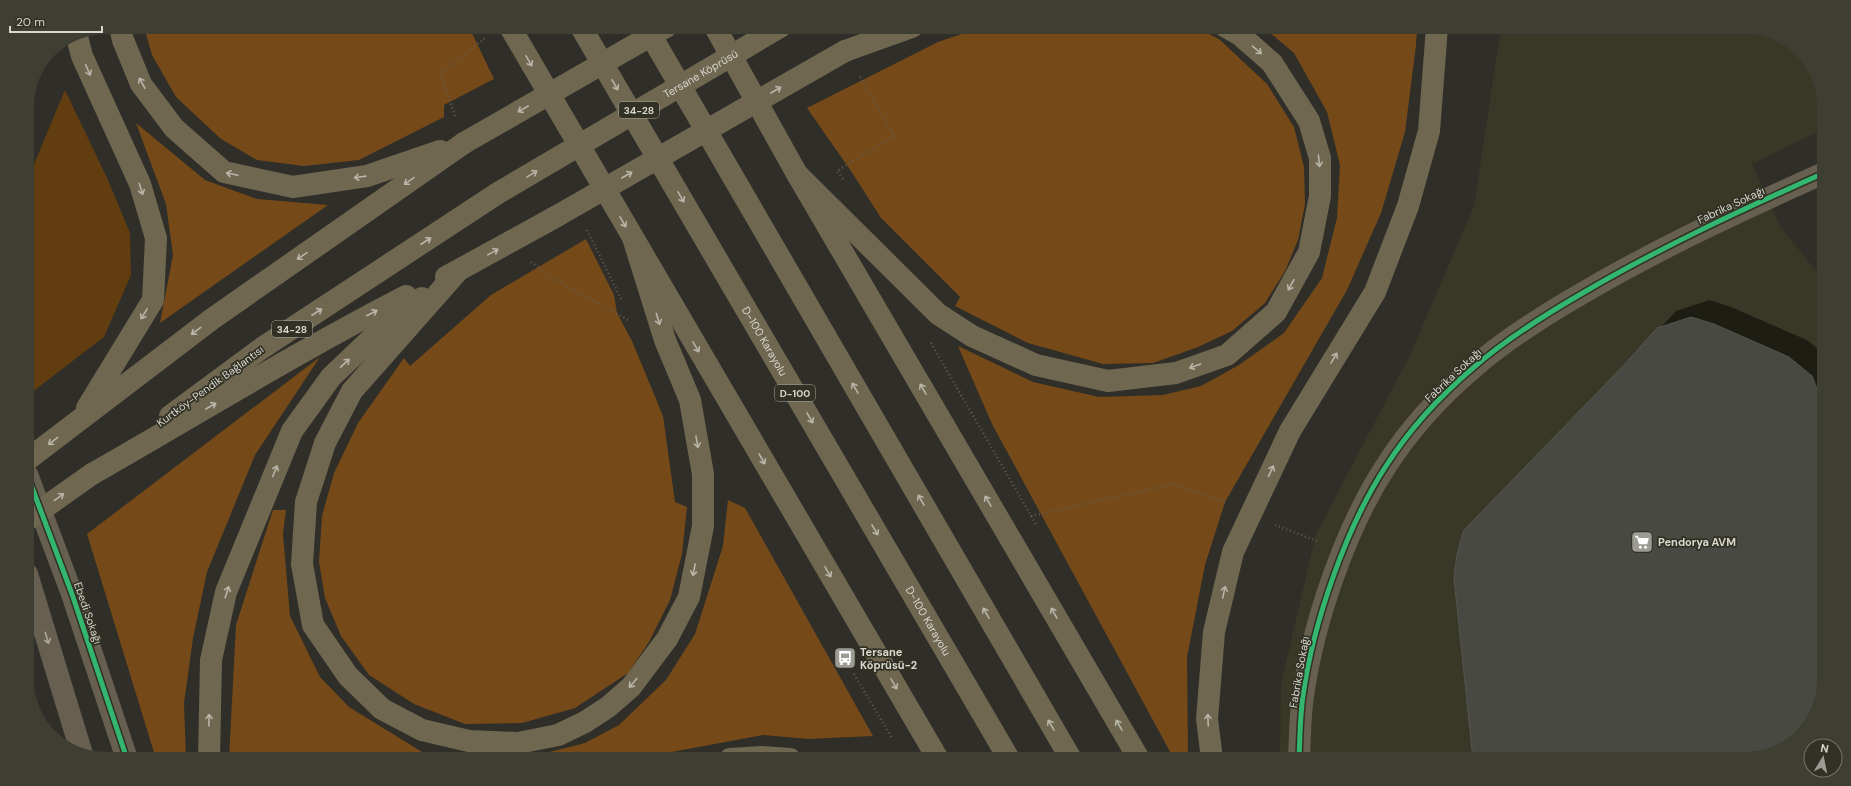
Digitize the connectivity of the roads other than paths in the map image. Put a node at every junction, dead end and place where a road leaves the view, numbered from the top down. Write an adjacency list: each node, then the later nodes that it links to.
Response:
1 (122, 34): 14 (highway, one-way to 1)
2 (514, 34): 18 (highway, one-way to 18)
3 (585, 34): 30 (highway, D-100 Karayolu / D-100, one-way to 30)
4 (650, 34): 31 (highway, one-way to 4)
5 (654, 34): 14 (highway, one-way to 14, bridge)
6 (719, 34): 15 (highway)
7 (768, 34): 17 (highway, Tersane Köprüsü / 34-28, one-way to 7, bridge)
8 (870, 34): 13 (highway)
9 (892, 34): 13 (highway)
10 (1238, 34): 15 (highway, one-way to 15)
11 (1436, 34): 33 (highway, one-way to 11)
12 (78, 39): 20 (highway, one-way to 20)
13 (845, 51): 19 (highway, one-way to 13, bridge)
14 (464, 143): 20 (highway, one-way to 20)
15 (798, 174): 32 (highway, one-way to 15)
16 (1817, 176): 34 (street, Fabrika Sokağı)
17 (498, 193): 22 (highway, Kurtköy-Pendik Bağlantısı / 34-28, one-way to 17)
18 (634, 241): 19 (highway, one-way to 19); 29 (highway, one-way to 29)
19 (458, 271): 22 (highway, one-way to 19); 28 (highway, one-way to 19)
20 (78, 421): 21 (highway, one-way to 21)
21 (34, 455)
22 (92, 474): 24 (highway, Kurtköy-Pendik Bağlantısı / 34-28, one-way to 22, bridge)
23 (34, 493): 27 (street, Ebedi Sokağı)
24 (34, 515)
25 (34, 597): 26 (street, one-way to 26)
26 (80, 747)
27 (125, 752)
28 (209, 752)
29 (934, 752)
30 (1005, 752)
31 (1067, 752)
32 (1135, 752)
33 (1211, 752)
34 (1299, 752)

